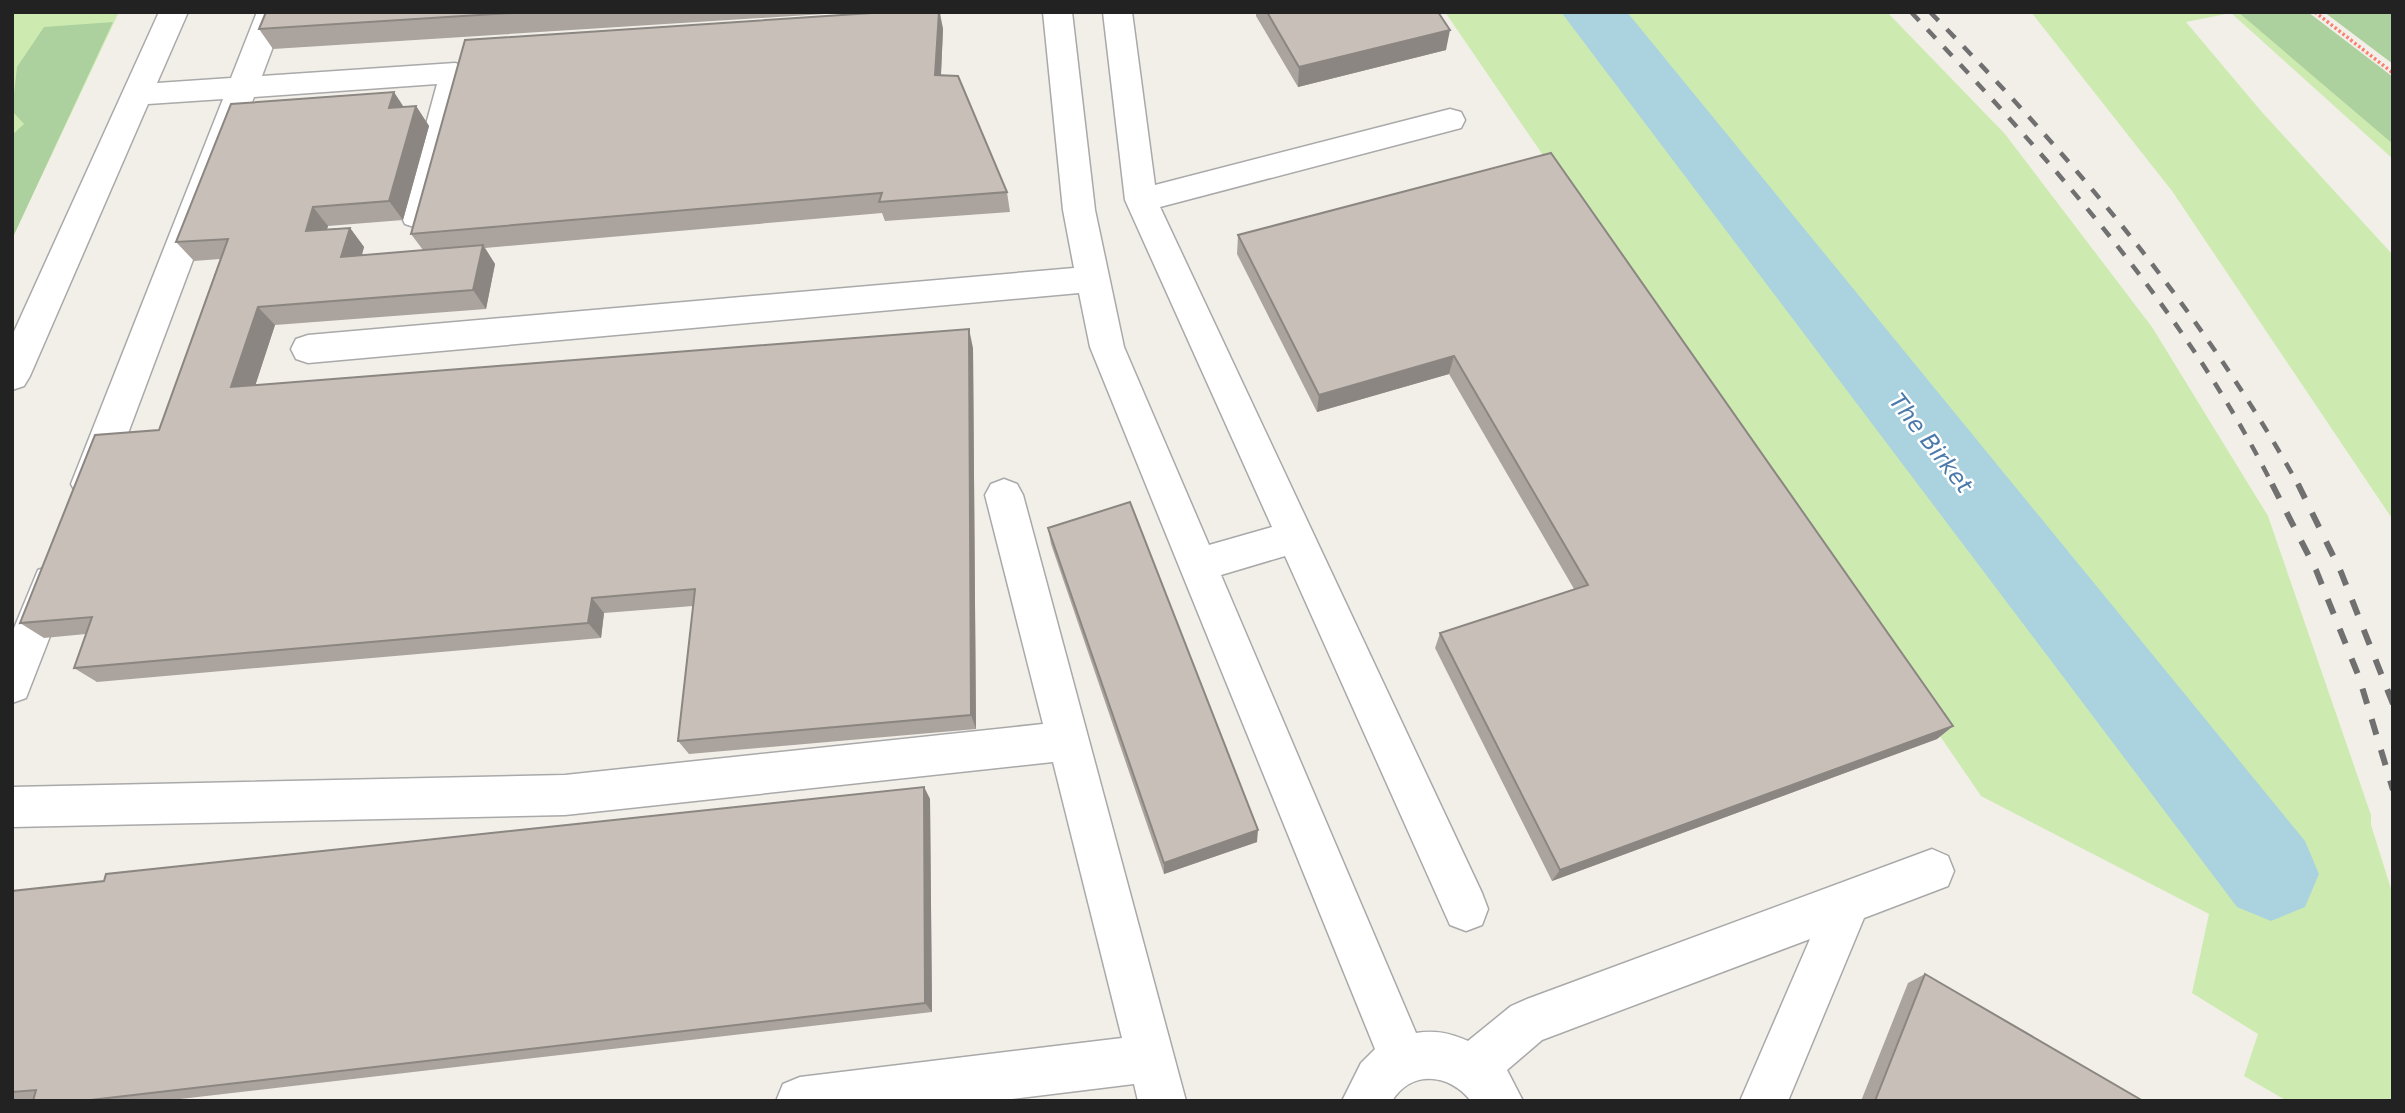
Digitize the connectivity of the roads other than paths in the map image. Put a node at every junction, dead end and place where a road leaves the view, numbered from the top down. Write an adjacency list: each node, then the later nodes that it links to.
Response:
1 (174, 12): 7 (lane)
2 (272, 12): 6 (lane)
3 (1057, 12): 5 (lane)
4 (1117, 12): 5 (lane)
5 (1094, 72): 9 (lane); 11 (lane)
6 (242, 89): 7 (lane); 10 (lane); 15 (lane)
7 (135, 95): 13 (lane)
8 (1450, 120): 9 (lane)
9 (1141, 200): 16 (lane)
10 (417, 215)
11 (1094, 279): 12 (lane); 18 (lane)
12 (308, 349)
13 (12, 376)
14 (1004, 495): 20 (lane)
15 (77, 516)
16 (1296, 537): 18 (lane); 24 (lane)
17 (62, 555): 19 (lane)
18 (1198, 565): 25 (lane)
19 (12, 685)
20 (1069, 741): 21 (lane); 26 (lane)
21 (12, 807)
22 (1932, 872): 23 (lane)
23 (1848, 903): 27 (lane); 30 (lane)
24 (1466, 909)
25 (1403, 1059): 27 (lane); 29 (lane)
26 (1156, 1080): 28 (lane)
27 (1485, 1085)
28 (800, 1101)
29 (1366, 1101)
30 (1764, 1101)

